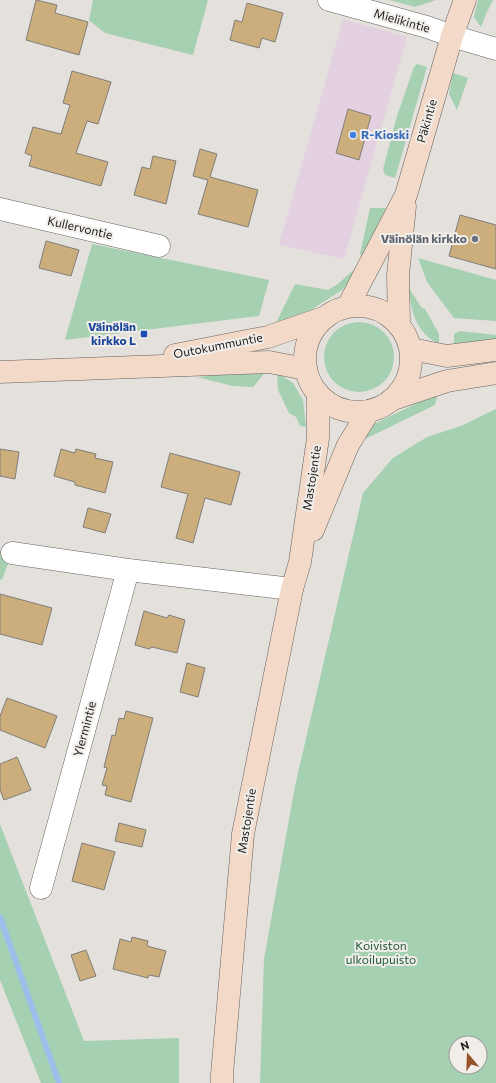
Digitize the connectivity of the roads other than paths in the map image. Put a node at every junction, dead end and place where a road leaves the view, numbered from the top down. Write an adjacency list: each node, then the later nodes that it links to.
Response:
1 (330, 0): 3 (street, Mielikintie)
2 (465, 0): 3 (main road, Päkintie)
3 (450, 42): 4 (street, Mielikintie); 5 (main road, Päkintie)
4 (496, 48)
5 (406, 195): 8 (main road, Päkintie); 10 (main road, Päkintie)
6 (0, 209): 7 (street, Kullervontie)
7 (159, 246)
8 (348, 306): 9 (main road); 10 (main road)
9 (323, 318): 13 (main road, Outokummuntie); 14 (main road)
10 (399, 324): 11 (main road)
11 (411, 348): 12 (main road); 18 (main road)
12 (496, 350)
13 (111, 367): 14 (main road, Outokummuntie); 15 (main road, Outokummuntie)
14 (306, 369): 17 (main road)
15 (0, 372)
16 (496, 373): 18 (main road)
17 (318, 394): 19 (main road); 21 (main road, Mastojentie)
18 (394, 399): 19 (main road)
19 (369, 411): 21 (main road, Mastojentie)
20 (12, 553): 22 (street)
21 (300, 562): 23 (main road, Mastojentie)
22 (128, 570): 23 (street); 24 (street, Ylermintie)
23 (292, 589): 25 (main road, Mastojentie)
24 (41, 888)
25 (222, 1083)

